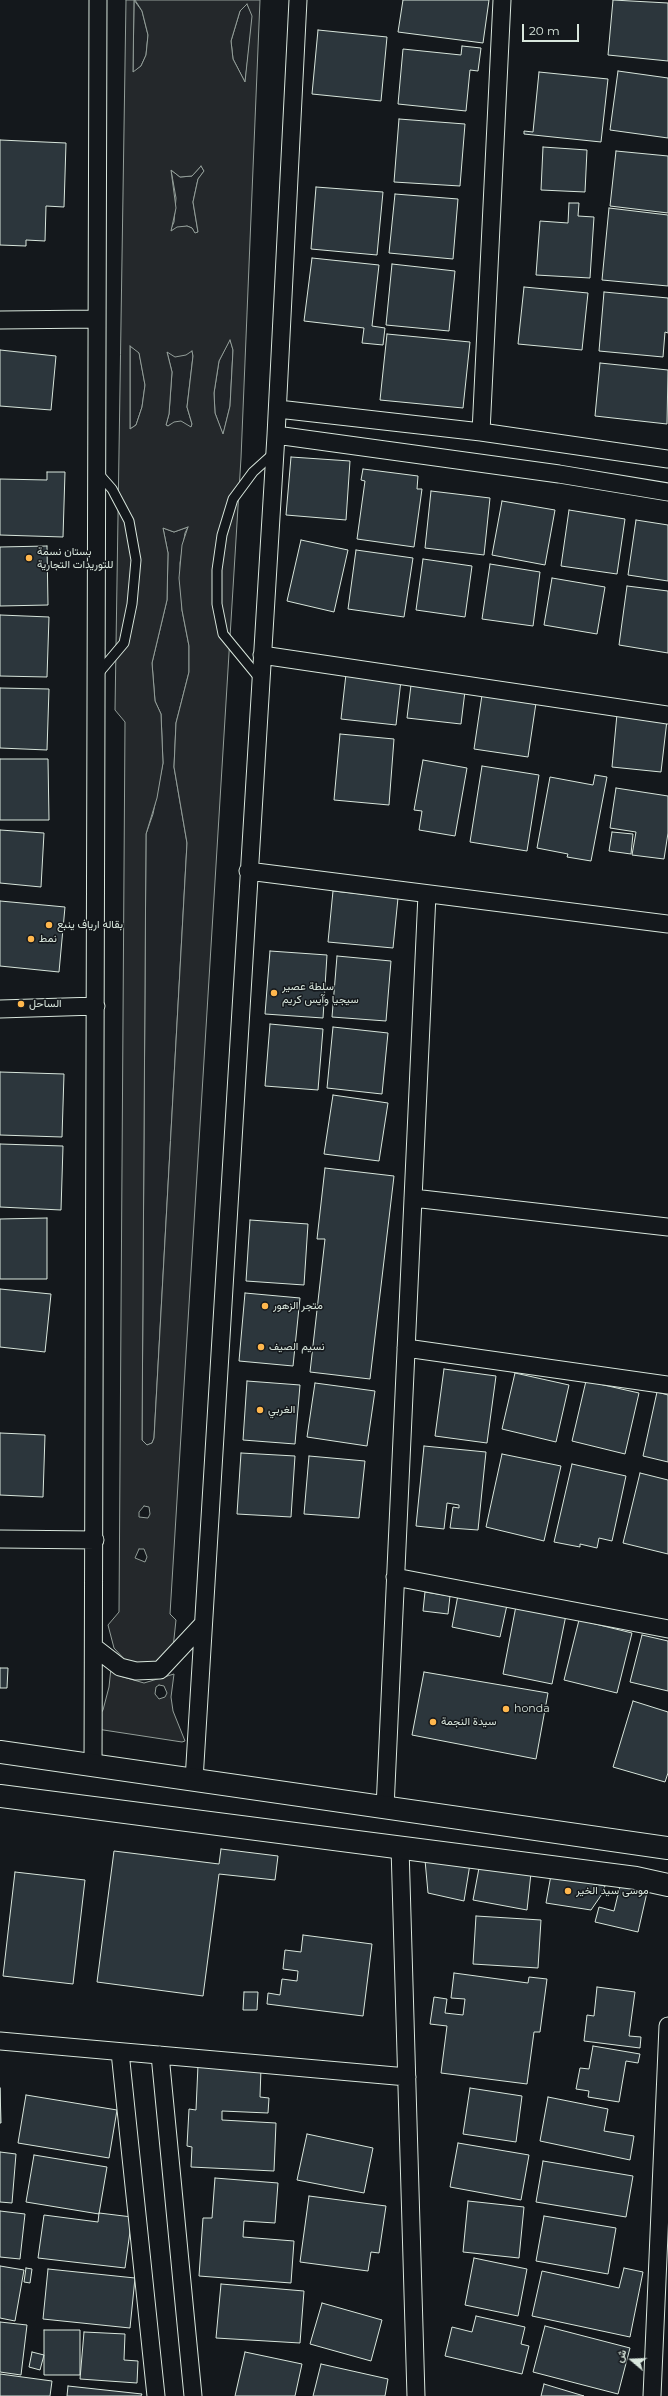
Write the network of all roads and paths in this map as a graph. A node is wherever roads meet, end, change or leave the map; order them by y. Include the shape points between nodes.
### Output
1 (98, 0) edge
2 (298, 0) edge
3 (502, 0) edge
4 (97, 319) junction
5 (0, 320) edge
6 (278, 409) junction
7 (481, 432) junction
8 (276, 435) junction
9 (275, 452) junction
10 (668, 459) edge
11 (97, 472) junction
12 (668, 492) edge
13 (262, 655) junction
14 (97, 674) junction
15 (260, 679) junction
16 (668, 715) edge
17 (248, 871) junction
18 (427, 894) junction
19 (668, 924) edge
20 (96, 1006) junction
21 (0, 1009) edge
22 (413, 1198) junction
23 (668, 1228) edge
24 (406, 1348) junction
25 (668, 1385) edge
26 (0, 1540) edge
27 (95, 1540) junction
28 (395, 1577) junction
29 (203, 1624) junction
30 (668, 1630) edge
31 (94, 1647) junction
32 (0, 1752) edge
33 (93, 1765) junction
34 (194, 1780) junction
35 (0, 1796) edge
36 (385, 1808) junction
37 (400, 1847) junction
38 (668, 1848) edge
39 (668, 1885) edge
40 (668, 2026) edge
41 (0, 2041) edge
42 (120, 2052) junction
43 (160, 2055) junction
44 (407, 2077) junction
45 (156, 2396) edge
46 (193, 2396) edge
47 (416, 2396) edge
48 (652, 2396) edge

1 - 4 street
2 - 6 street
3 - 7 street
4 - 5 street
4 - 11 street
6 - 7 street
6 - 8 street
7 - 10 street
8 - 9 street
8 - 12 street via 559,474
9 - 13 street
9 - 15 lane via 253,472 233,499 222,535 217,570 217,604 223,634
11 - 14 street
11 - 14 lane via 112,489 129,521 136,560 132,604 124,643
13 - 15 street
13 - 16 street
14 - 20 street
15 - 17 street
17 - 18 street
17 - 29 street
18 - 19 street
18 - 22 street
20 - 21 street
20 - 27 street
22 - 23 street
22 - 24 street
24 - 25 street
24 - 28 street
26 - 27 street
27 - 31 street
28 - 30 street
28 - 36 street
29 - 31 street via 160,1670 136,1671 120,1667
29 - 34 street
31 - 33 street
32 - 33 main road
33 - 34 main road
34 - 36 main road
35 - 37 main road
36 - 38 main road
37 - 39 main road via 636,1878
37 - 44 street
40 - 48 street
41 - 42 street
42 - 43 street
42 - 45 street
43 - 44 street
43 - 46 street
44 - 47 street

